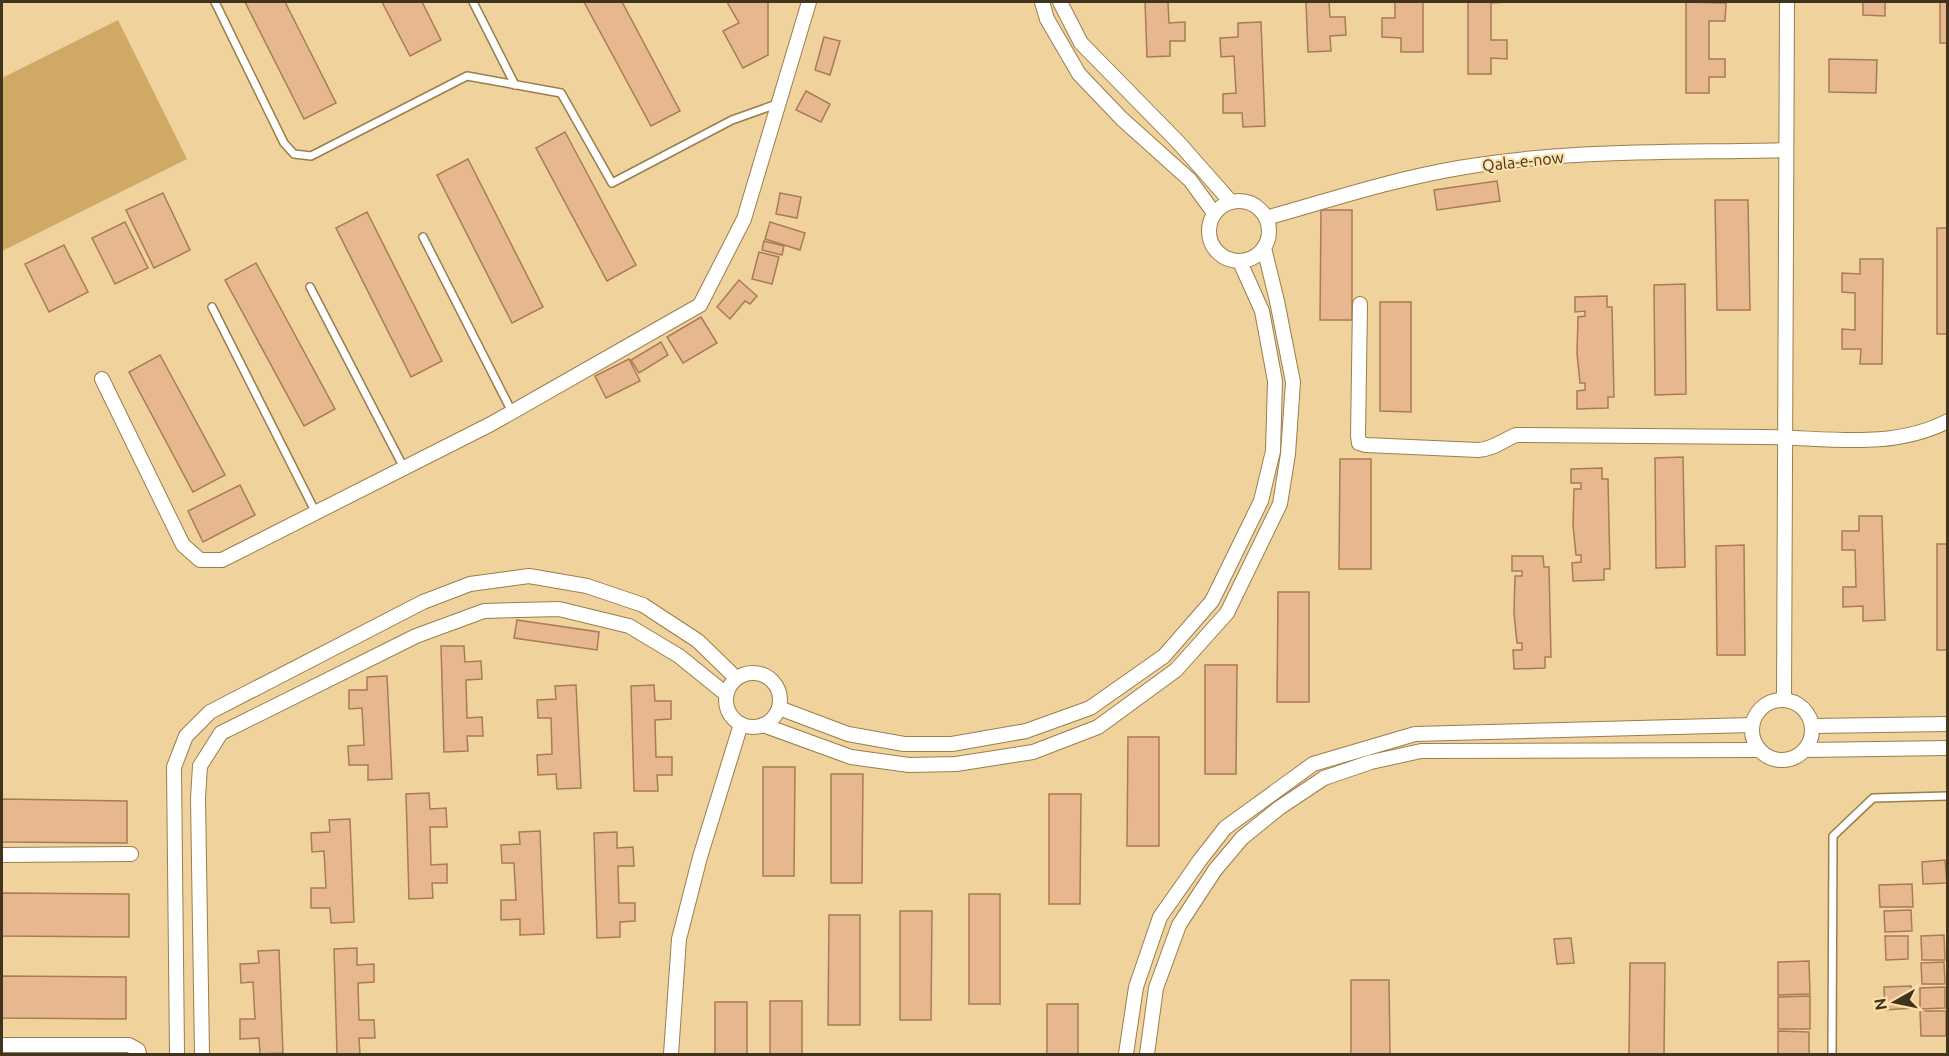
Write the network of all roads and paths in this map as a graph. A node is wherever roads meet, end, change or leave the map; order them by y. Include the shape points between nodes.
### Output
1 (215, 2) edge
2 (473, 2) edge
3 (809, 2) edge
4 (1042, 2) edge
5 (1060, 2) edge
6 (1787, 2) edge
7 (515, 85) junction
8 (780, 104) junction
9 (1786, 150) junction
10 (1231, 202) junction
11 (1215, 213) junction
12 (1266, 218) junction
13 (423, 237) dead end
14 (1264, 248) junction
15 (1240, 262) junction
16 (310, 287) dead end
17 (1360, 304) dead end
18 (212, 307) dead end
19 (102, 379) dead end
20 (512, 412) junction
21 (1947, 421) edge
22 (1786, 437) junction
23 (404, 468) junction
24 (316, 513) junction
25 (736, 678) junction
26 (726, 694) junction
27 (1784, 700) junction
28 (778, 708) junction
29 (741, 724) junction
30 (1947, 724) edge
31 (763, 725) junction
32 (1752, 725) junction
33 (1812, 726) junction
34 (1947, 748) edge
35 (1759, 750) junction
36 (1806, 750) junction
37 (1947, 796) edge
38 (131, 854) dead end
39 (2, 855) edge
40 (2, 1045) edge
41 (139, 1054) edge
42 (177, 1054) edge
43 (201, 1054) edge
44 (671, 1054) edge
45 (1126, 1054) edge
46 (1147, 1054) edge
47 (1832, 1054) edge

1 - 7 lane via 284,143 294,154 311,156 467,76
2 - 7 lane
3 - 8 street
4 - 11 street via 1047,19 1079,74 1190,180
5 - 10 street via 1081,43
6 - 9 street
7 - 8 lane via 561,93 612,183 732,120
8 - 20 street via 744,219 700,305
9 - 12 street, Qala-e-now via 1567,155 1460,168
9 - 22 street
10 - 11 street
10 - 12 street via 1252,204
11 - 15 street via 1210,222 1210,242 1222,257
12 - 14 street via 1269,228
13 - 20 lane
14 - 15 street via 1250,260
14 - 31 street via 1293,382 1280,504 1227,613 1176,670 1098,727 1033,752 956,764 909,765 851,757
15 - 28 street via 1262,311 1275,381 1273,451 1261,501 1212,601 1164,656 1090,708 1026,731 952,744 904,744 848,734
16 - 23 lane
17 - 22 street via 1358,436 1359,443 1366,446 1478,450 1491,449 1516,435
18 - 24 lane
19 - 24 street via 183,545 200,560 222,560
20 - 23 street
21 - 22 street via 1897,438 1853,441
22 - 27 street
23 - 24 street
25 - 26 street
25 - 28 street via 752,673 768,677 778,691
25 - 42 street via 699,641 643,605 587,586 529,576 470,584 423,602 210,712 186,736 174,766
26 - 29 street via 728,711
26 - 43 street via 679,656 629,626 559,609 484,611 416,636 221,733 200,766 198,798
27 - 32 street via 1765,705
27 - 33 street via 1803,708
28 - 31 street
29 - 31 street
29 - 44 street via 679,939
30 - 33 street
32 - 35 street
32 - 45 street via 1415,734 1313,764 1225,828 1160,917 1136,987
33 - 36 street
34 - 36 street
35 - 36 street via 1767,757 1784,761
35 - 46 street via 1421,751 1324,778 1242,838 1185,915 1156,988
37 - 47 lane via 1873,798 1833,836
38 - 39 street
40 - 41 street via 129,1045

